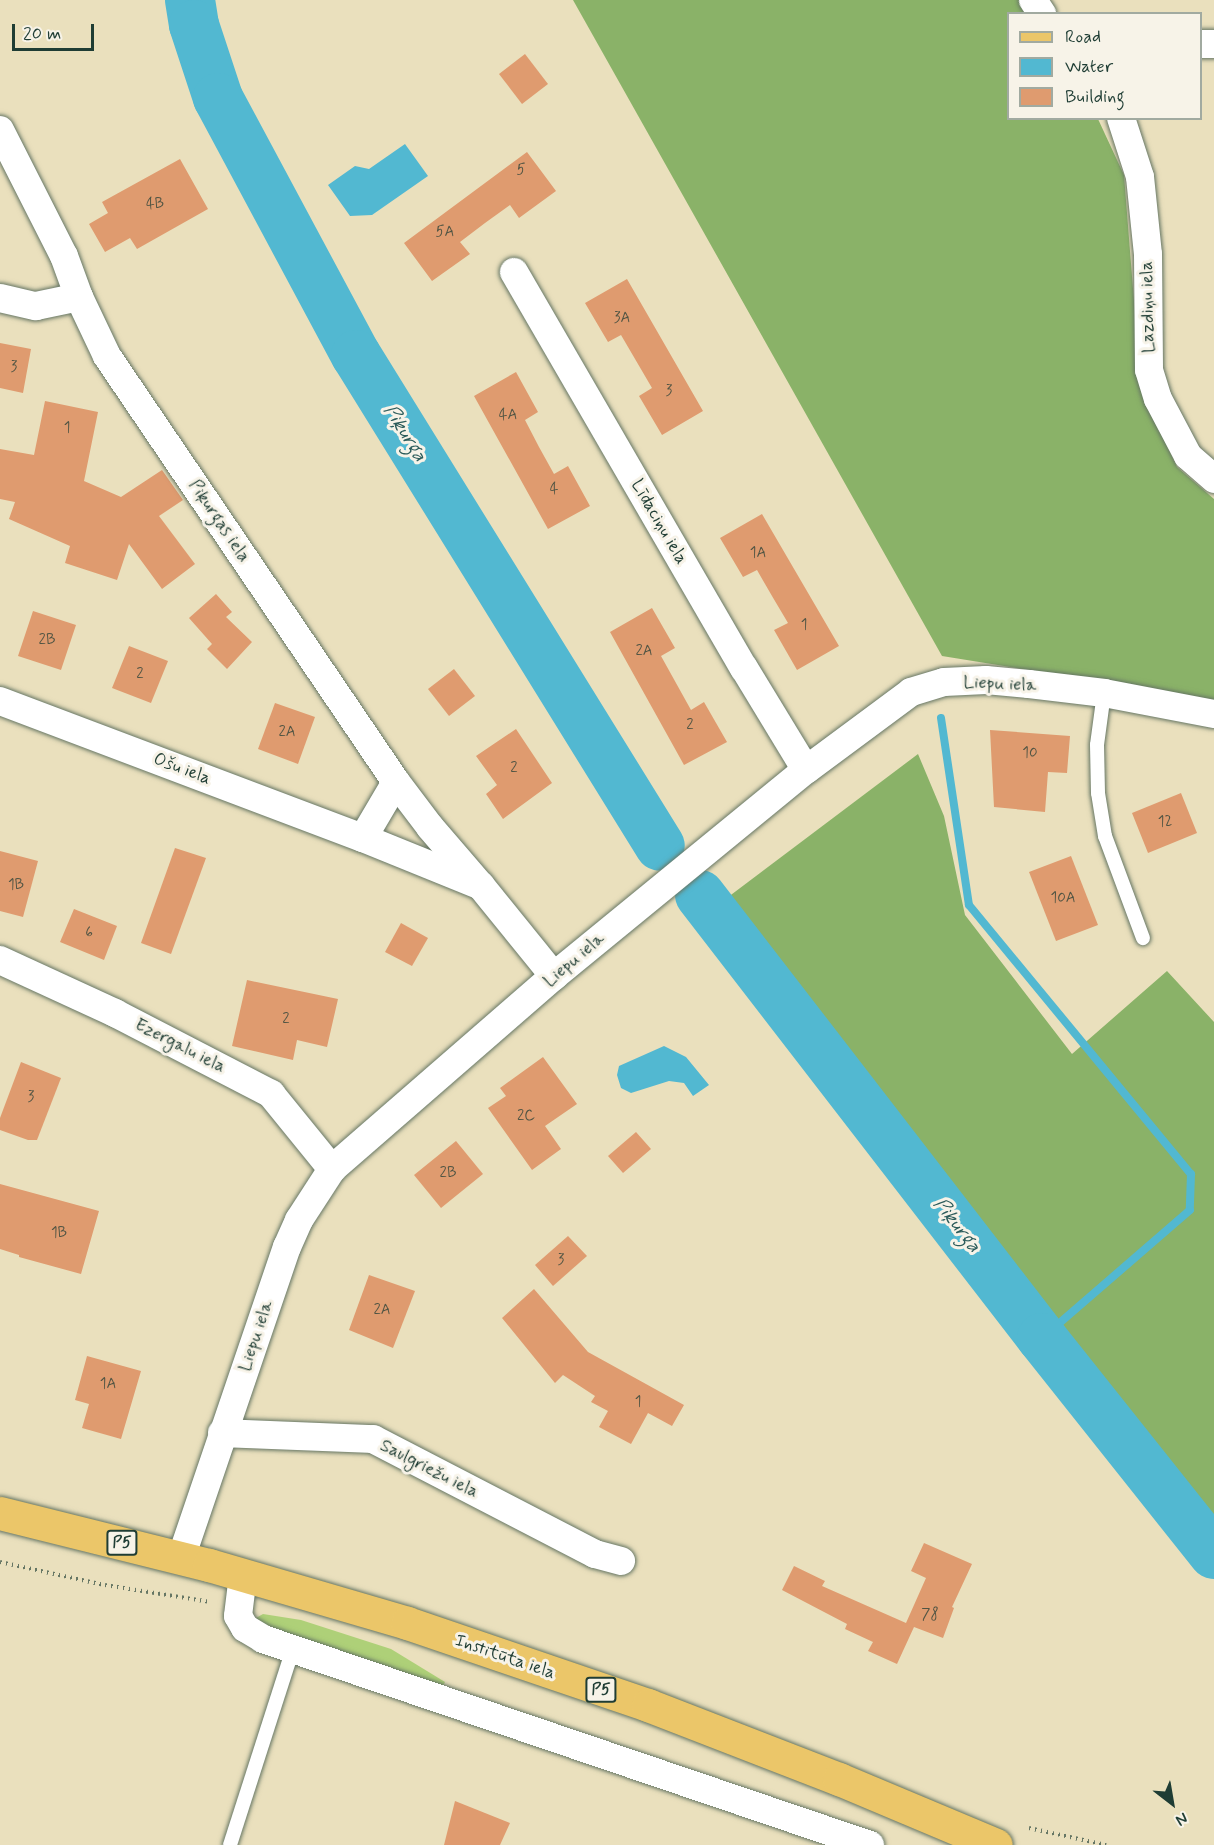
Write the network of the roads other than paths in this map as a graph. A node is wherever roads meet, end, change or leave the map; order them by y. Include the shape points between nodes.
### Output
1 (1123, 120) edge
2 (0, 130) edge
3 (514, 272) dead end
4 (79, 297) junction
5 (0, 298) edge
6 (1214, 479) edge
7 (1104, 693) junction
8 (0, 701) edge
9 (1214, 714) edge
10 (806, 770) junction
11 (396, 782) junction
12 (363, 838) junction
13 (481, 886) junction
14 (1143, 938) dead end
15 (0, 960) edge
16 (554, 976) junction
17 (332, 1169) junction
18 (222, 1433) junction
19 (0, 1513) edge
20 (181, 1558) junction
21 (621, 1561) dead end
22 (243, 1575) junction
23 (293, 1649) junction
24 (947, 1835) edge
25 (826, 1838) edge
26 (230, 1845) edge
27 (870, 1845) edge
28 (996, 1845) edge

1 - 6 street, Lazdiņu iela via 1140,177 1148,254 1149,370 1158,399 1188,456
2 - 4 street, Piķurgas iela via 64,256
3 - 10 street, Līdaciņu iela
4 - 5 street via 36,306
4 - 11 street, Piķurgas iela via 107,356
7 - 9 street, Liepu iela
7 - 10 street, Liepu iela via 986,680 944,682 911,692
7 - 14 lane via 1097,746 1098,793 1105,836
8 - 12 street, Ošu iela
10 - 16 street, Liepu iela
11 - 12 street
11 - 13 street, Piķurgas iela
12 - 13 street, Ošu iela
13 - 16 street, Ošu iela
15 - 17 street, Ezergalu iela via 115,1012 271,1094
16 - 17 street, Liepu iela
17 - 18 street, Liepu iela via 299,1220 287,1247
18 - 20 street, Liepu iela
18 - 21 street, Saulgriežu iela via 373,1439 595,1554
19 - 20 main road, Institūta iela / P5
20 - 22 main road, Institūta iela / P5
22 - 23 street via 238,1616 245,1628
22 - 24 main road, Institūta iela / P5 via 407,1623 648,1705
23 - 25 street
23 - 26 lane
24 - 28 main road, Institūta iela / P5
25 - 27 street

